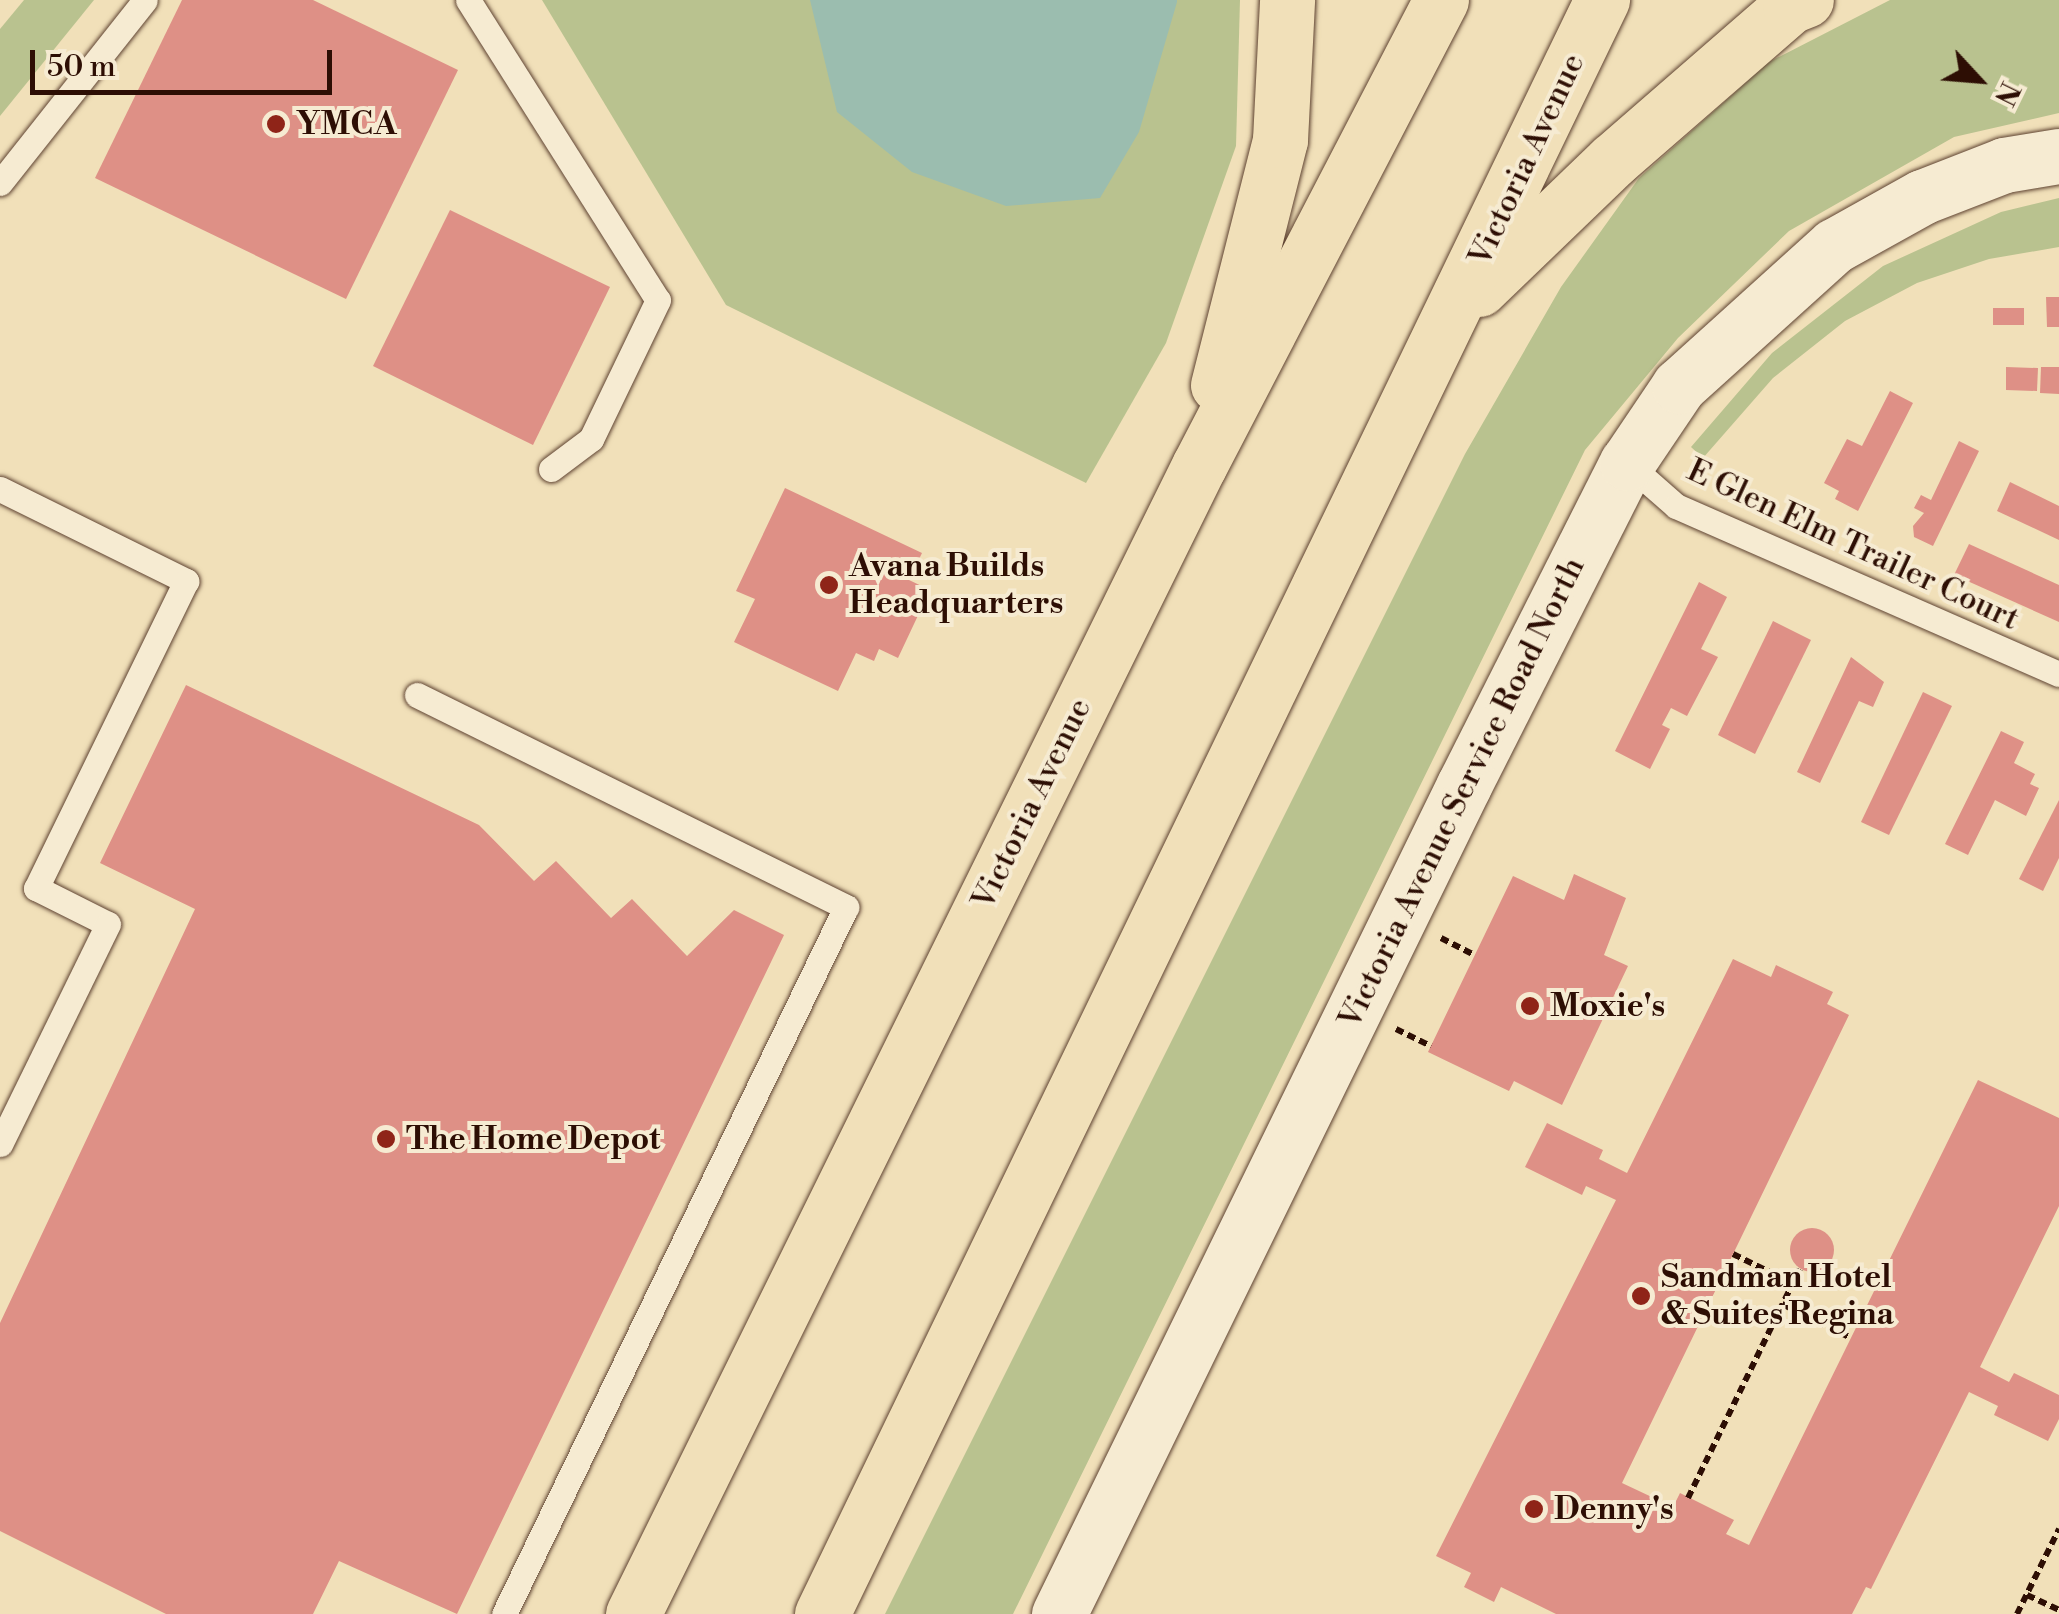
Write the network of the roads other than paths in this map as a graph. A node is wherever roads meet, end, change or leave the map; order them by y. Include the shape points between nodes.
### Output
1 (145, 0) edge
2 (468, 0) edge
3 (1287, 0) edge
4 (1441, 0) edge
5 (1602, 0) edge
6 (1806, 0) edge
7 (2059, 156) edge
8 (0, 183) edge
9 (1456, 312) junction
10 (1627, 463) junction
11 (1199, 466) junction
12 (551, 468) dead end
13 (0, 489) edge
14 (2059, 674) edge
15 (417, 695) dead end
16 (0, 1144) edge
17 (504, 1614) edge
18 (636, 1614) edge
19 (822, 1614) edge
20 (1059, 1614) edge

1 - 8 lane
2 - 12 lane via 658,300 591,439
3 - 11 highway via 1280,140
4 - 11 highway, Victoria Avenue
5 - 9 highway, Victoria Avenue
6 - 9 highway via 1790,6 1612,161
7 - 10 street, Victoria Avenue Service Road North via 2004,166 1922,197 1834,246 1680,386
9 - 19 highway, Victoria Avenue
10 - 14 lane, E Glen Elm Trailer Court via 1676,506
10 - 20 street, Victoria Avenue Service Road North
11 - 18 highway, Victoria Avenue
13 - 16 lane via 186,581 36,888 108,924
15 - 17 lane via 846,906

